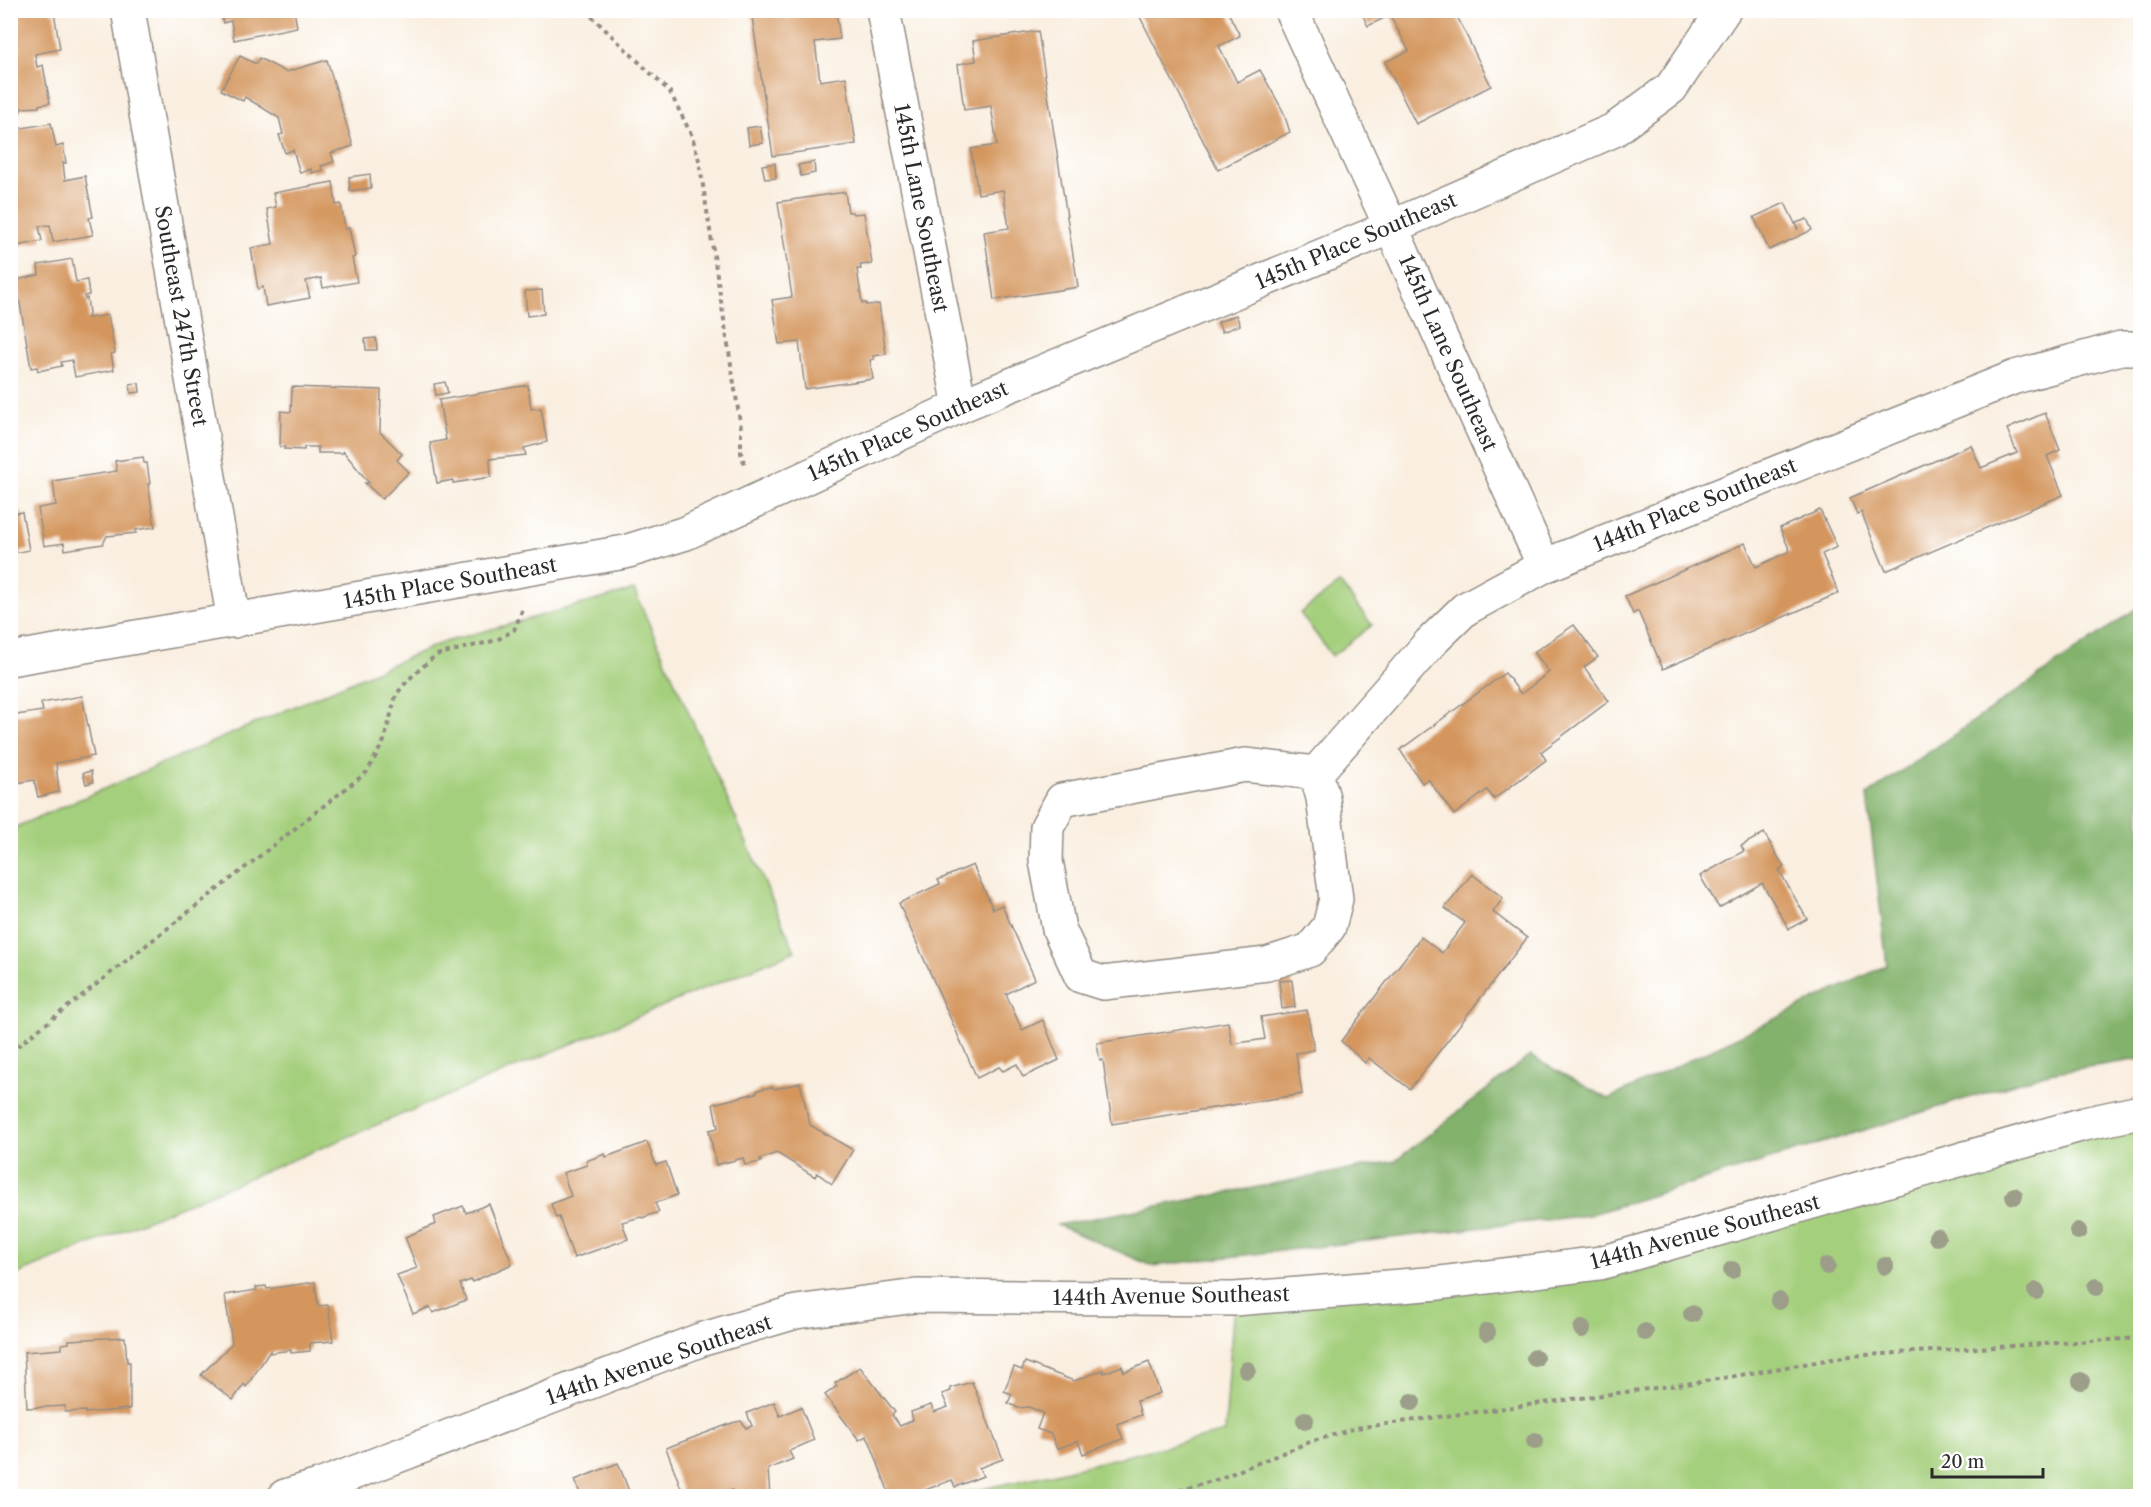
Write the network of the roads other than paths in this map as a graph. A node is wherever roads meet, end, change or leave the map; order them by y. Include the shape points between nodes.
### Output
1 (128, 10) edge
2 (883, 10) edge
3 (1291, 10) edge
4 (1724, 10) edge
5 (1391, 227) junction
6 (2140, 348) edge
7 (960, 406) junction
8 (1544, 566) junction
9 (234, 621) junction
10 (10, 659) edge
11 (1316, 773) junction
12 (2140, 1112) edge
13 (285, 1497) edge

1 - 9 street, Southeast 247th Street
2 - 7 street, 145th Lane Southeast
3 - 5 street, 145th Lane Southeast
4 - 5 street, 145th Place Southeast via 1671,88 1614,130
5 - 7 street, 145th Place Southeast
5 - 8 street, 145th Lane Southeast
6 - 8 street, 144th Place Southeast via 2121,348 2015,377
7 - 9 street, 145th Place Southeast via 686,532 625,552
8 - 11 street, 144th Place Southeast via 1465,609 1430,643
9 - 10 street, 145th Place Southeast
11 - 11 street via 1336,899 1329,927 1310,950 1267,964 1103,983 1081,976 1059,929 1046,861 1047,827 1062,800 1245,765
12 - 13 street, 144th Avenue Southeast via 2084,1124 1600,1263 1439,1283 1234,1299 916,1296 796,1312 700,1340

